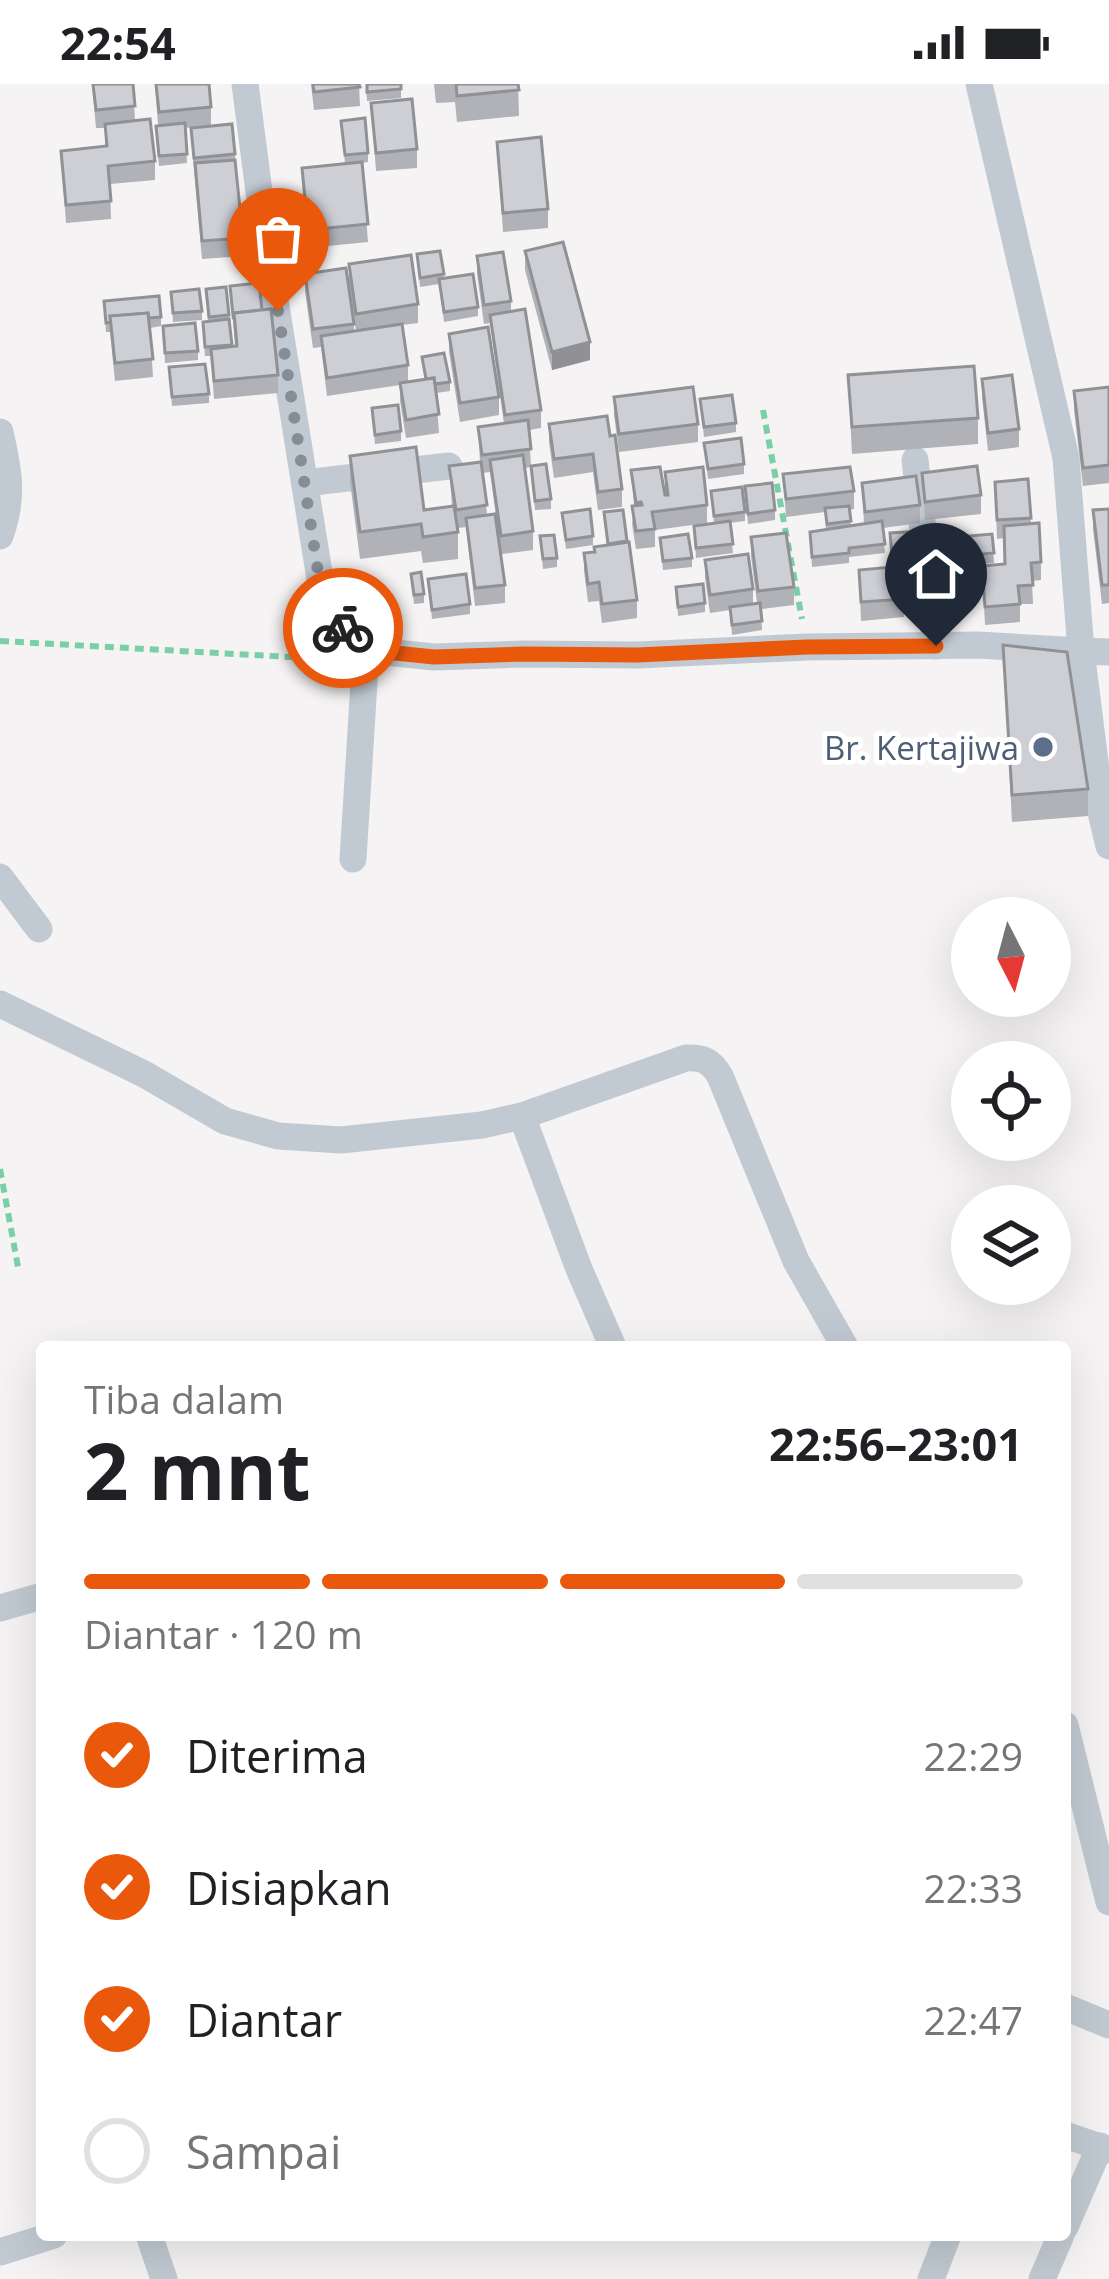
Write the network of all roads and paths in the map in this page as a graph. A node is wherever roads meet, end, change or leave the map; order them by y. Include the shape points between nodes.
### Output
1 (245, 84) edge
2 (979, 84) edge
3 (763, 410) dead end
4 (0, 432) edge
5 (915, 460) dead end
6 (448, 466) edge
7 (305, 483) junction
8 (0, 536) edge
9 (336, 624) junction
10 (0, 641) edge
11 (936, 646) junction
12 (807, 647) junction
13 (366, 650) junction
14 (1095, 651) edge
15 (1109, 846) edge
16 (353, 859) dead end
17 (0, 877) edge
18 (40, 929) dead end
19 (0, 1004) edge
20 (522, 1116) junction
21 (0, 1169) edge
22 (18, 1267) dead end
23 (610, 1341) edge
24 (842, 1341) edge
25 (36, 1598) edge
26 (0, 1608) edge
27 (1071, 1749) edge
28 (1109, 1902) edge
29 (1071, 2009) edge
30 (1109, 2025) edge
31 (1071, 2137) edge
32 (1105, 2148) edge
33 (1071, 2215) edge
34 (36, 2241) edge
35 (151, 2241) edge
36 (946, 2241) edge
37 (1059, 2241) edge
38 (0, 2252) edge
39 (164, 2279) edge
40 (931, 2279) edge
41 (1042, 2279) edge

1 - 7 street
2 - 14 street via 1066,458
3 - 12 path
4 - 8 street via 11,492
5 - 11 street
6 - 7 street
7 - 9 street via 320,585
9 - 10 path via 314,651 290,657
9 - 13 street
11 - 12 street
11 - 14 street
12 - 13 street via 434,657
13 - 16 street
14 - 15 street
17 - 18 street
19 - 20 street via 225,1121 278,1136 341,1140
20 - 23 street
20 - 24 street via 686,1058 708,1061 796,1261
21 - 22 path
25 - 26 street
27 - 28 street
29 - 30 street
31 - 32 street
32 - 33 street
34 - 38 street
35 - 39 street
36 - 40 street
37 - 41 street

